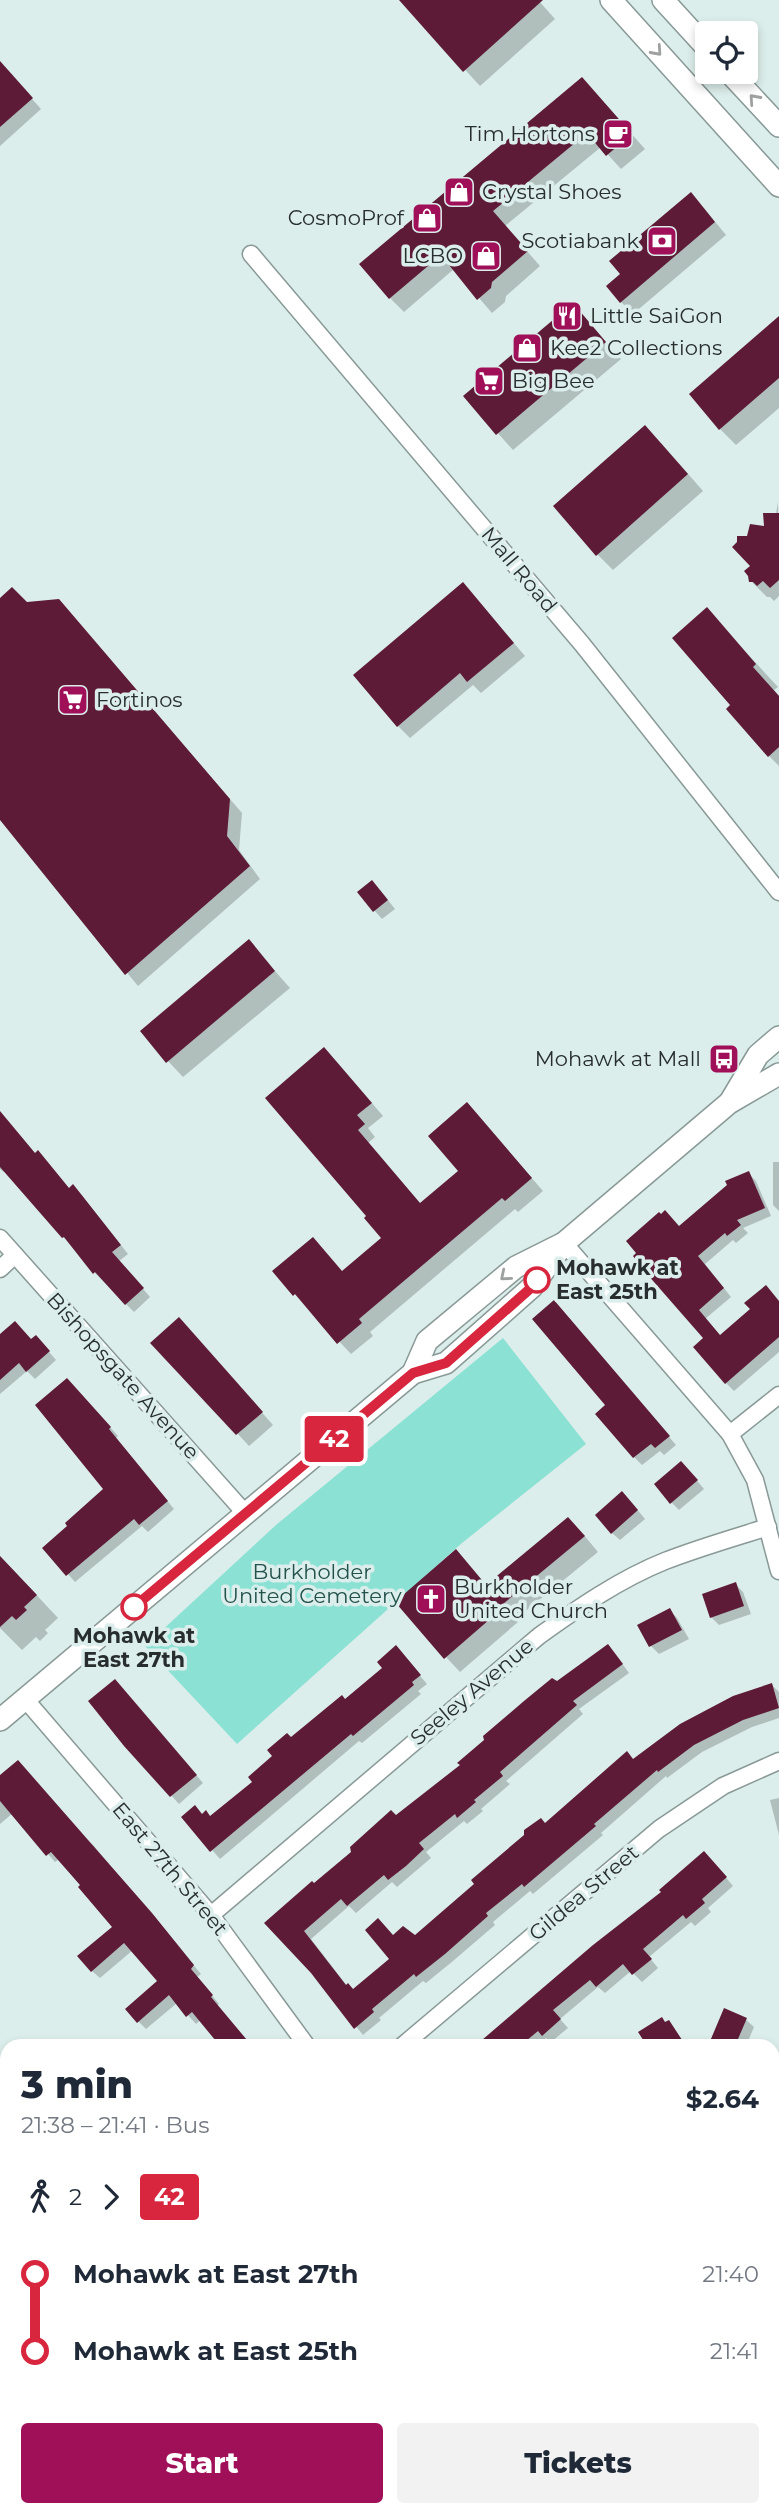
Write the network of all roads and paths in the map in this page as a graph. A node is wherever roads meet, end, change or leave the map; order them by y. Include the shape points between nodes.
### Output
1 (611, 0) edge
2 (663, 0) edge
3 (695, 35) edge
4 (740, 84) edge
5 (779, 126) edge
6 (779, 186) edge
7 (251, 254) dead end
8 (779, 892) edge
9 (779, 1037) edge
10 (779, 1074) edge
11 (729, 1103) junction
12 (0, 1238) edge
13 (564, 1243) junction
14 (15, 1255) junction
15 (0, 1269) edge
16 (413, 1373) junction
17 (779, 1395) edge
18 (730, 1434) junction
19 (245, 1513) junction
20 (768, 1527) junction
21 (779, 1571) edge
22 (25, 1699) junction
23 (0, 1720) edge
24 (779, 1761) edge
25 (211, 1915) junction
26 (302, 2039) edge
27 (410, 2039) edge

1 -> 6 main road
2 - 3 main road
5 -> 4 main road
7 - 8 street, Mall Road via 574,634
9 - 11 main road via 758,1055
10 - 11 main road
11 - 13 main road
12 - 14 street, Bishopsgate Avenue
13 - 16 main road via 532,1287 446,1363
13 -> 16 main road via 516,1267 427,1341
13 - 18 street
14 - 15 street
14 - 19 street, Bishopsgate Avenue
16 - 19 main road
17 - 18 street
18 - 20 street via 755,1480
19 - 22 main road
20 - 21 street
20 - 25 street, Seeley Avenue via 664,1562 568,1615
22 - 23 main road
22 - 25 street, East 27th Street
24 - 27 street, Gildea Street via 723,1786 659,1829
25 - 26 street, East 27th Street

